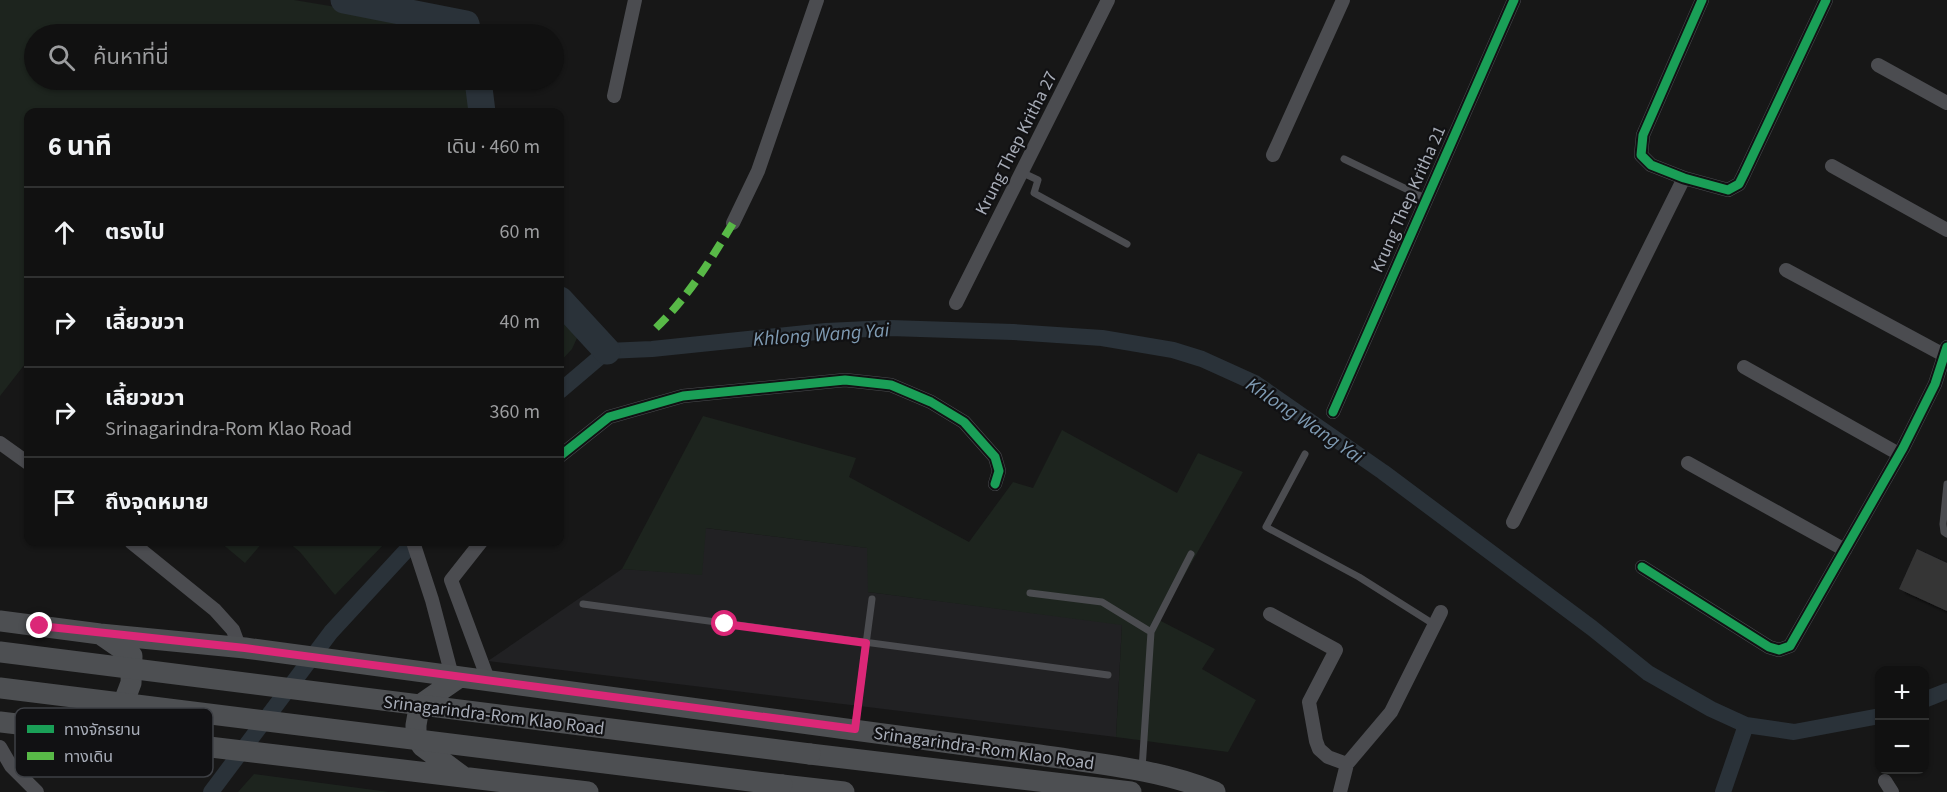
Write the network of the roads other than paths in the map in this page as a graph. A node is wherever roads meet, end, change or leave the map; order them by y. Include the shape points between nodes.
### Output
1 (635, 0) edge
2 (817, 0) edge
3 (1108, 0) edge
4 (1343, 0) edge
5 (1514, 0) edge
6 (1702, 0) edge
7 (1826, 0) edge
8 (1878, 65) dead end
9 (614, 96) dead end
10 (1947, 103) edge
11 (1273, 155) dead end
12 (1344, 159) dead end
13 (1832, 166) dead end
14 (1021, 172) junction
15 (1684, 178) junction
16 (1426, 199) junction
17 (733, 223) dead end
18 (1947, 230) edge
19 (1127, 244) dead end
20 (1786, 270) dead end
21 (956, 303) dead end
22 (1946, 351) edge
23 (1744, 367) dead end
24 (1333, 412) dead end
25 (0, 444) edge
26 (564, 453) edge
27 (1305, 454) dead end
28 (1899, 454) junction
29 (24, 460) edge
30 (1688, 463) dead end
31 (995, 484) dead end
32 (1947, 484) edge
33 (1513, 522) dead end
34 (1947, 534) edge
35 (136, 546) edge
36 (414, 546) edge
37 (478, 546) edge
38 (1845, 550) junction
39 (1191, 554) dead end
40 (1642, 567) dead end
41 (1030, 593) dead end
42 (872, 599) dead end
43 (583, 604) dead end
44 (1441, 612) dead end
45 (1270, 614) dead end
46 (0, 621) edge
47 (1435, 625) junction
48 (1151, 632) junction
49 (100, 634) junction
50 (866, 643) junction
51 (242, 648) junction
52 (0, 652) edge
53 (1108, 675) dead end
54 (456, 677) junction
55 (489, 682) junction
56 (0, 688) edge
57 (122, 708) edge
58 (163, 708) edge
59 (213, 714) edge
60 (0, 722) edge
61 (15, 723) edge
62 (855, 729) junction
63 (213, 746) edge
64 (0, 747) edge
65 (1347, 764) junction
66 (15, 770) edge
67 (1142, 771) junction
68 (22, 777) edge
69 (462, 777) junction
70 (530, 788) edge
71 (38, 792) edge
72 (588, 792) edge
73 (844, 792) edge
74 (1131, 792) edge
75 (1215, 792) edge
76 (1340, 792) edge

1 - 9 street
2 - 17 street via 758,171
3 - 14 street, Krung Thep Kritha 27
4 - 11 street
5 - 16 street, Krung Thep Kritha 21
6 - 15 street via 1641,147 1641,155 1651,165
7 - 15 street via 1739,183 1728,190
8 - 10 street
12 - 16 lane
13 - 18 street
14 - 19 lane via 1038,180 1034,193
14 - 21 street, Krung Thep Kritha 27
15 - 33 street
16 - 24 street, Krung Thep Kritha 21
20 - 22 street
22 - 28 street via 1935,384
23 - 28 street
25 - 29 street
26 - 31 street via 609,417 683,396 845,380 891,385 964,422 995,457 999,471
27 - 47 lane via 1266,527 1359,577
28 - 38 street
30 - 38 street
32 - 34 lane via 1943,524
35 - 51 street via 215,610 233,630
36 - 54 street
37 - 55 street via 452,580
38 - 40 street via 1793,642 1783,650 1769,647
39 - 48 lane
41 - 48 lane via 1102,602
42 - 50 lane
43 - 50 lane
44 - 47 street
45 - 65 street via 1336,650 1309,702 1319,749
46 - 49 main road, Srinagarindra-Rom Klao Road
47 - 65 street via 1391,712
48 - 67 lane
49 - 51 main road, Srinagarindra-Rom Klao Road
49 - 57 main road via 132,656 131,683
50 - 53 lane
50 - 62 lane
51 - 54 main road, Srinagarindra-Rom Klao Road
52 - 74 main road, Srinagarindra-Rom Klao Road, bridge
54 - 55 main road, Srinagarindra-Rom Klao Road
54 - 69 main road via 419,708 416,735 423,746
55 - 62 main road, Srinagarindra-Rom Klao Road
56 - 58 main road, Srinagarindra-Rom Klao Road, bridge
59 - 73 main road, Srinagarindra-Rom Klao Road, bridge
60 - 61 main road
62 - 67 main road, Srinagarindra-Rom Klao Road
63 - 69 main road
64 - 66 street
65 - 76 street
67 - 75 main road, Srinagarindra-Rom Klao Road
68 - 71 street
69 - 70 main road
70 - 72 main road

